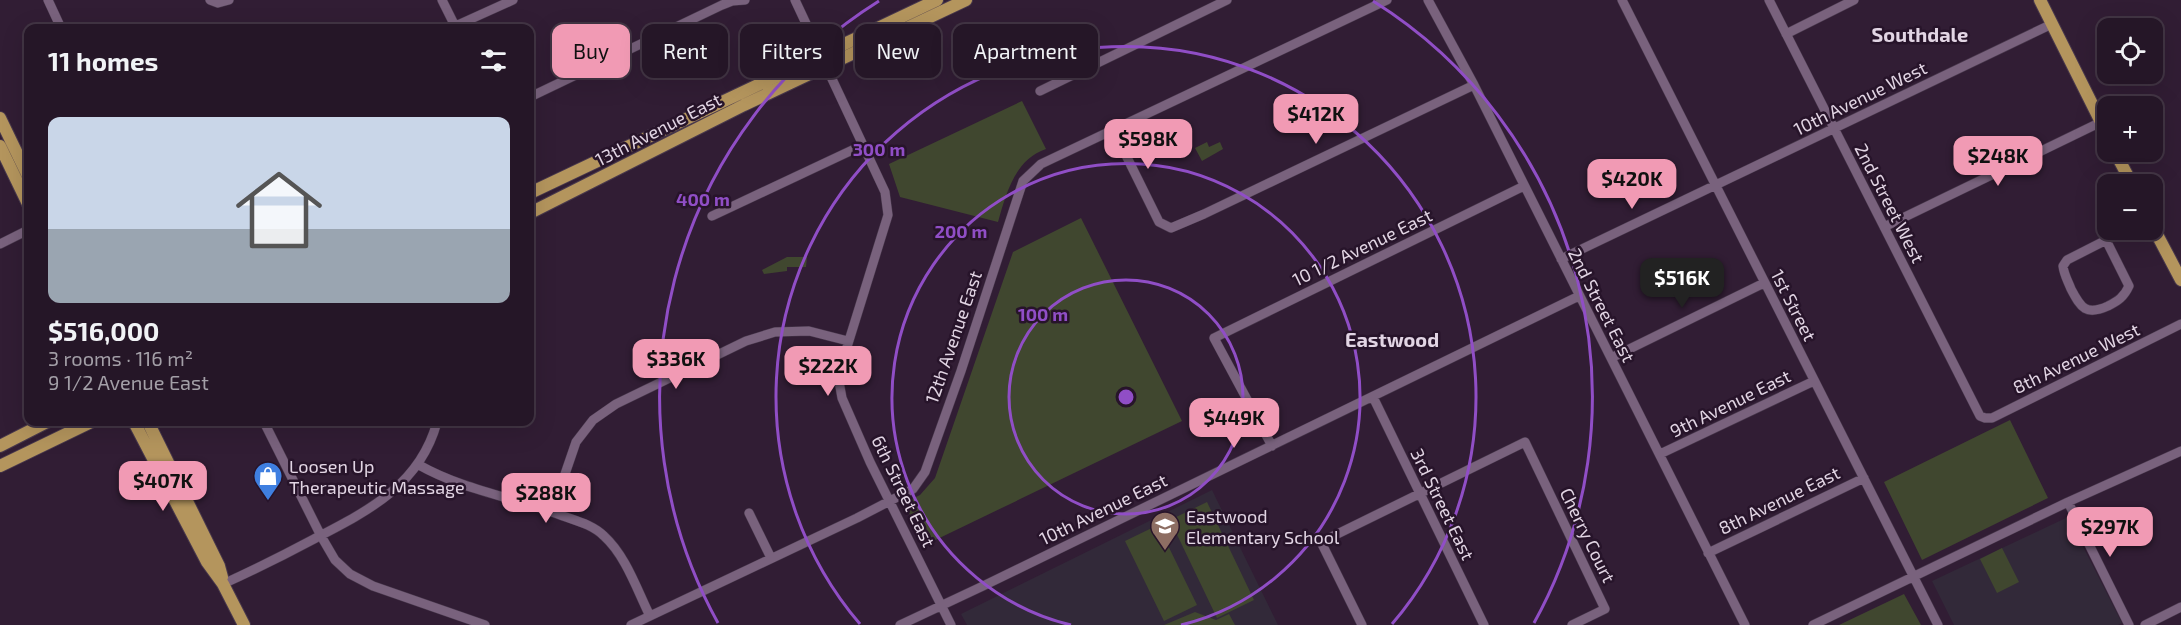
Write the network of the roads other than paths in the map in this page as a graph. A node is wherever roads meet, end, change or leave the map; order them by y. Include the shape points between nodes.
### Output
1 (48, 0) edge
2 (229, 0) edge
3 (442, 0) edge
4 (513, 0) edge
5 (745, 0) edge
6 (795, 0) edge
7 (937, 0) edge
8 (966, 0) edge
9 (1227, 0) edge
10 (1388, 0) edge
11 (1428, 0) edge
12 (1622, 0) edge
13 (1769, 0) edge
14 (1854, 0) edge
15 (2040, 0) edge
16 (214, 2) edge
17 (59, 24) edge
18 (452, 24) edge
19 (462, 24) edge
20 (806, 24) edge
21 (2052, 24) junction
22 (1786, 34) junction
23 (843, 49) edge
24 (843, 52) edge
25 (783, 78) edge
26 (789, 78) edge
27 (831, 78) edge
28 (1474, 85) junction
29 (1040, 91) dead end
30 (534, 95) edge
31 (2097, 114) edge
32 (0, 118) edge
33 (2097, 124) edge
34 (1113, 129) junction
35 (1834, 129) junction
36 (863, 145) junction
37 (0, 146) edge
38 (24, 168) edge
39 (1715, 185) junction
40 (1524, 186) junction
41 (534, 191) edge
42 (24, 196) edge
43 (534, 211) edge
44 (712, 216) dead end
45 (1884, 227) junction
46 (24, 232) edge
47 (2106, 240) joint
48 (2160, 240) edge
49 (0, 244) edge
50 (1561, 259) junction
51 (2181, 280) edge
52 (1764, 283) junction
53 (1579, 296) junction
54 (2181, 324) edge
55 (848, 341) junction
56 (1611, 358) junction
57 (1814, 381) junction
58 (1373, 397) junction
59 (1985, 418) joint
60 (39, 426) edge
61 (83, 426) edge
62 (136, 426) edge
63 (150, 426) edge
64 (266, 426) edge
65 (435, 426) edge
66 (0, 446) edge
67 (1272, 446) junction
68 (2181, 451) edge
69 (1660, 454) junction
70 (419, 465) junction
71 (0, 466) edge
72 (1864, 478) junction
73 (1420, 493) junction
74 (889, 501) junction
75 (2068, 502) junction
76 (552, 512) junction
77 (749, 513) dead end
78 (321, 536) junction
79 (1708, 552) junction
80 (771, 558) junction
81 (1914, 576) junction
82 (223, 584) junction
83 (941, 605) junction
84 (2181, 607) edge
85 (650, 616) junction
86 (244, 625) edge
87 (485, 625) edge
88 (631, 625) edge
89 (900, 625) edge
90 (951, 625) edge
91 (1362, 625) edge
92 (1484, 625) edge
93 (1572, 625) edge
94 (1745, 625) edge
95 (1813, 625) edge
96 (1938, 625) edge
97 (2129, 625) edge
98 (2145, 625) edge

1 - 17 street
2 - 16 street
3 - 18 street
4 - 19 street
5 - 30 street via 722,5
6 - 20 street, 6th Street East
7 - 23 main road, 13th Avenue East
8 - 24 main road, 13th Avenue East
9 - 29 street
10 - 34 street, 12th Avenue East
11 - 28 street, 2nd Street East
12 - 39 street, 1st Street
13 - 22 street, 2nd Street West
14 - 22 street
15 - 21 main road
21 - 31 main road
21 - 35 street, 10th Avenue West
22 - 35 street, 2nd Street West
25 - 41 main road, 13th Avenue East
26 - 43 main road, 13th Avenue East
27 - 36 street, 6th Street East
28 - 34 street via 1171,228 1159,222
28 - 40 street, 2nd Street East
32 - 38 main road
33 - 45 street
34 - 74 street, 12th Avenue East via 1041,164 1023,182 925,472 913,489
35 - 39 street, 10th Avenue West
35 - 45 street, 2nd Street West
36 - 44 street
36 - 55 street, 6th Street East via 885,192 888,215
37 - 42 main road
39 - 50 street
39 - 52 street, 1st Street
40 - 50 street, 2nd Street East
40 - 67 street, 10 1/2 Avenue East via 1214,338
45 - 59 street, 2nd Street West via 1978,413
46 - 49 street
47 - 47 street via 2129,286 2120,300 2087,310 2080,305 2063,266 2067,260
48 - 51 main road
50 - 53 street, 2nd Street East
52 - 56 street
52 - 57 street, 1st Street
53 - 56 street, 2nd Street East
53 - 58 street, 10th Avenue East
54 - 59 street, 8th Avenue West via 2038,396
55 - 74 street, 6th Street East via 838,376 842,398
55 - 76 street via 809,331 775,332 746,341 616,404 593,420 576,442
56 - 69 street, 2nd Street East
57 - 69 street, 9th Avenue East
57 - 72 street, 1st Street
58 - 67 street, 10th Avenue East
58 - 73 street, 3rd Street East
60 - 66 main road
61 - 71 main road
62 - 82 main road via 207,562
63 - 82 main road via 219,566
64 - 78 street
65 - 70 street
67 - 83 street, 10th Avenue East
68 - 75 street
69 - 79 street, 2nd Street East
70 - 76 street via 446,478
70 - 78 street via 386,499
72 - 79 street, 8th Avenue East
72 - 81 street, 1st Street
73 - 91 street via 1321,542
73 - 92 street, 3rd Street East
73 - 93 street, Cherry Court via 1525,442 1605,609
74 - 80 street, 12th Avenue East
74 - 83 street, 6th Street East
75 - 81 street
75 - 97 street
76 - 85 street via 603,535 624,563
77 - 80 street
78 - 82 street
78 - 87 street via 335,560 350,574 373,586
79 - 94 street, 2nd Street East
80 - 85 street, 12th Avenue East
81 - 95 street
81 - 96 street, 1st Street
82 - 86 main road
83 - 89 street, 10th Avenue East
83 - 90 street, 6th Street East
84 - 98 street
85 - 88 street, 12th Avenue East

